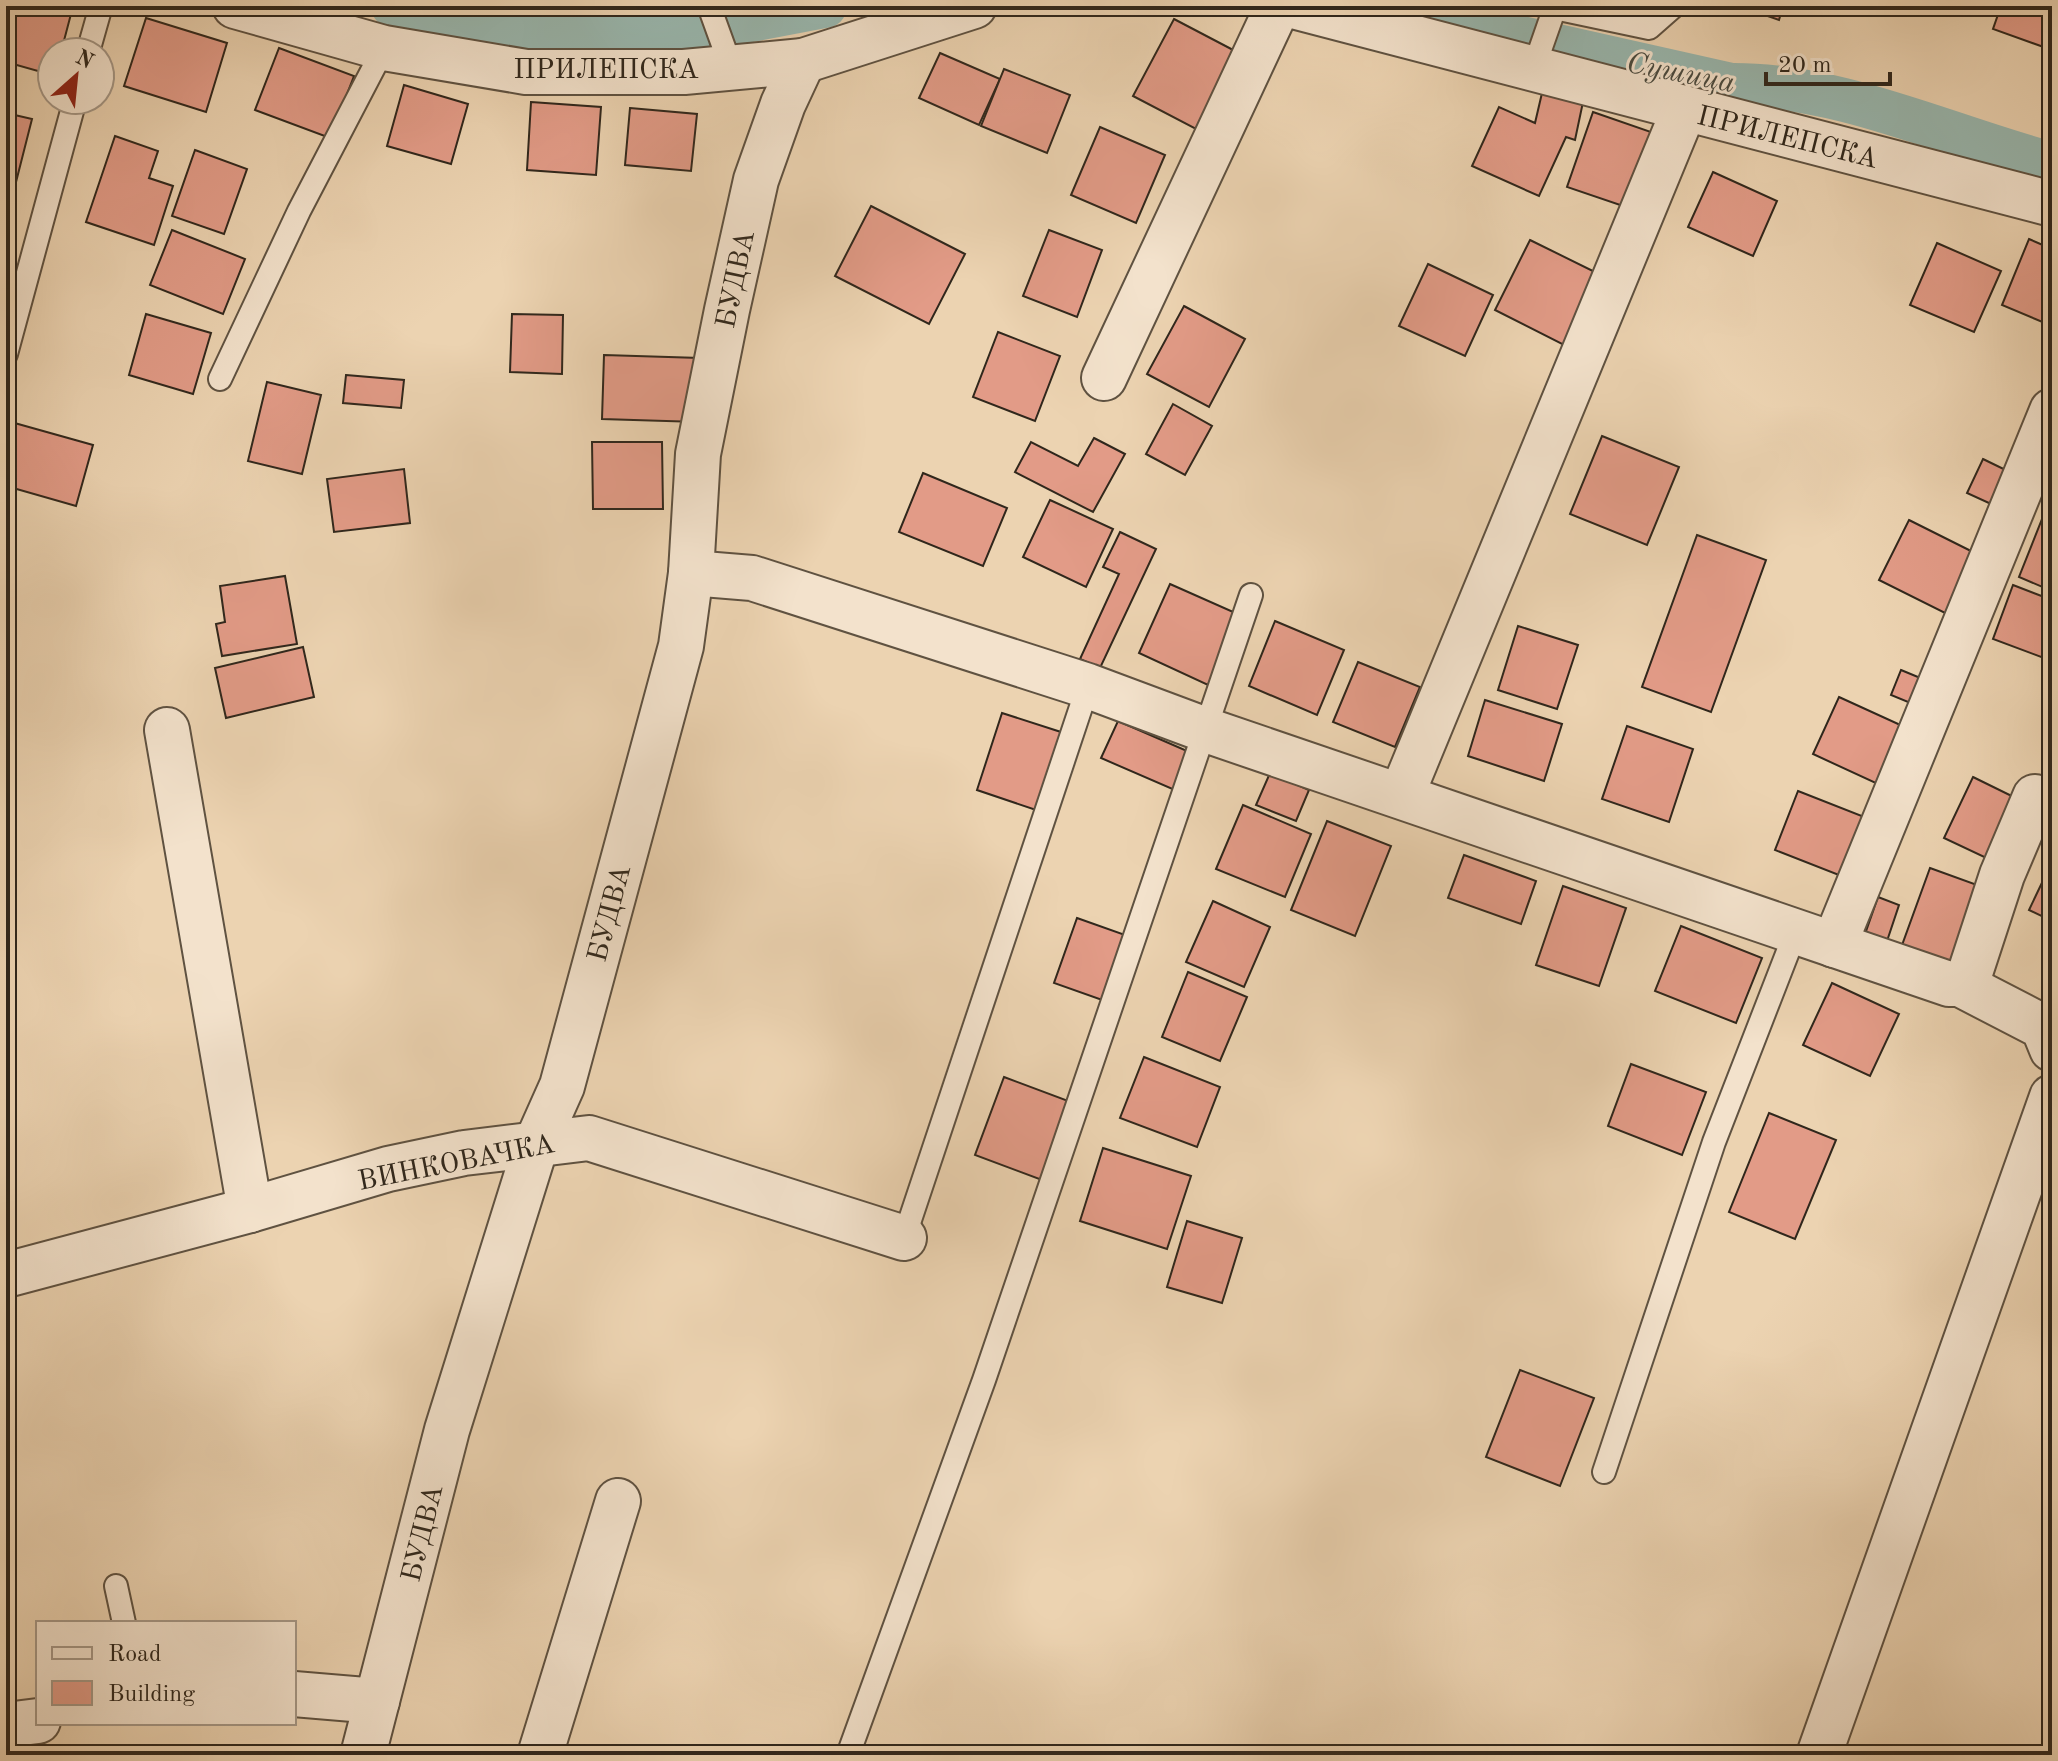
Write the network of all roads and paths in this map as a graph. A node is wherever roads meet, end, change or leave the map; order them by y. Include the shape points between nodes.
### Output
1 (101, 6) edge
2 (235, 6) edge
3 (709, 6) edge
4 (974, 6) edge
5 (1278, 6) edge
6 (1293, 6) edge
7 (1674, 6) edge
8 (1550, 12) edge
9 (93, 36) edge
10 (384, 48) junction
11 (726, 55) junction
12 (803, 61) junction
13 (1534, 62) junction
14 (1684, 110) junction
15 (71, 116) edge
16 (2052, 204) edge
17 (6, 354) edge
18 (1104, 378) dead end
19 (220, 379) dead end
20 (2052, 411) edge
21 (691, 573) junction
22 (1251, 595) dead end
23 (1088, 686) junction
24 (167, 730) dead end
25 (1206, 730) junction
26 (1402, 794) junction
27 (2035, 797) dead end
28 (1815, 938) junction
29 (1960, 984) junction
30 (2052, 1049) edge
31 (2052, 1097) edge
32 (537, 1142) junction
33 (250, 1210) junction
34 (904, 1238) joint
35 (6, 1275) edge
36 (1604, 1472) dead end
37 (618, 1501) dead end
38 (116, 1586) dead end
39 (124, 1621) edge
40 (296, 1694) edge
41 (377, 1701) junction
42 (36, 1721) edge
43 (6, 1725) edge
44 (363, 1755) edge
45 (540, 1755) edge
46 (848, 1755) edge
47 (1819, 1755) edge

1 - 9 lane
2 - 10 street, ПРИЛЕПСКА
3 - 11 lane
4 - 12 street, ПРИЛЕПСКА
5 - 18 street
6 - 13 street, ПРИЛЕПСКА
7 - 8 lane via 1649,28
8 - 13 lane
10 - 11 street, ПРИЛЕПСКА via 526,72 684,72
10 - 19 lane
11 - 12 street, ПРИЛЕПСКА
12 - 21 street, БУДВА via 756,180 727,310 698,454
13 - 14 street, ПРИЛЕПСКА
14 - 16 street, ПРИЛЕПСКА
14 - 26 street
15 - 17 lane
20 - 28 street
21 - 23 street via 752,578
21 - 32 street, БУДВА via 681,646 566,1071
22 - 25 lane
23 - 25 street
23 - 34 lane
24 - 33 street
25 - 26 street
25 - 46 lane via 984,1380
26 - 28 street
27 - 29 street via 1969,976
28 - 29 street
28 - 36 lane via 1714,1142
29 - 30 street via 2043,1027
31 - 47 street
32 - 33 street, ВИНКОВАЧКА via 388,1169
32 - 34 street, ВИНКОВАЧКА via 589,1138
32 - 41 street, БУДВА via 447,1430
33 - 35 street, ВИНКОВАЧКА
37 - 45 street
38 - 39 lane
40 - 41 street
41 - 44 street, БУДВА
42 - 43 street

